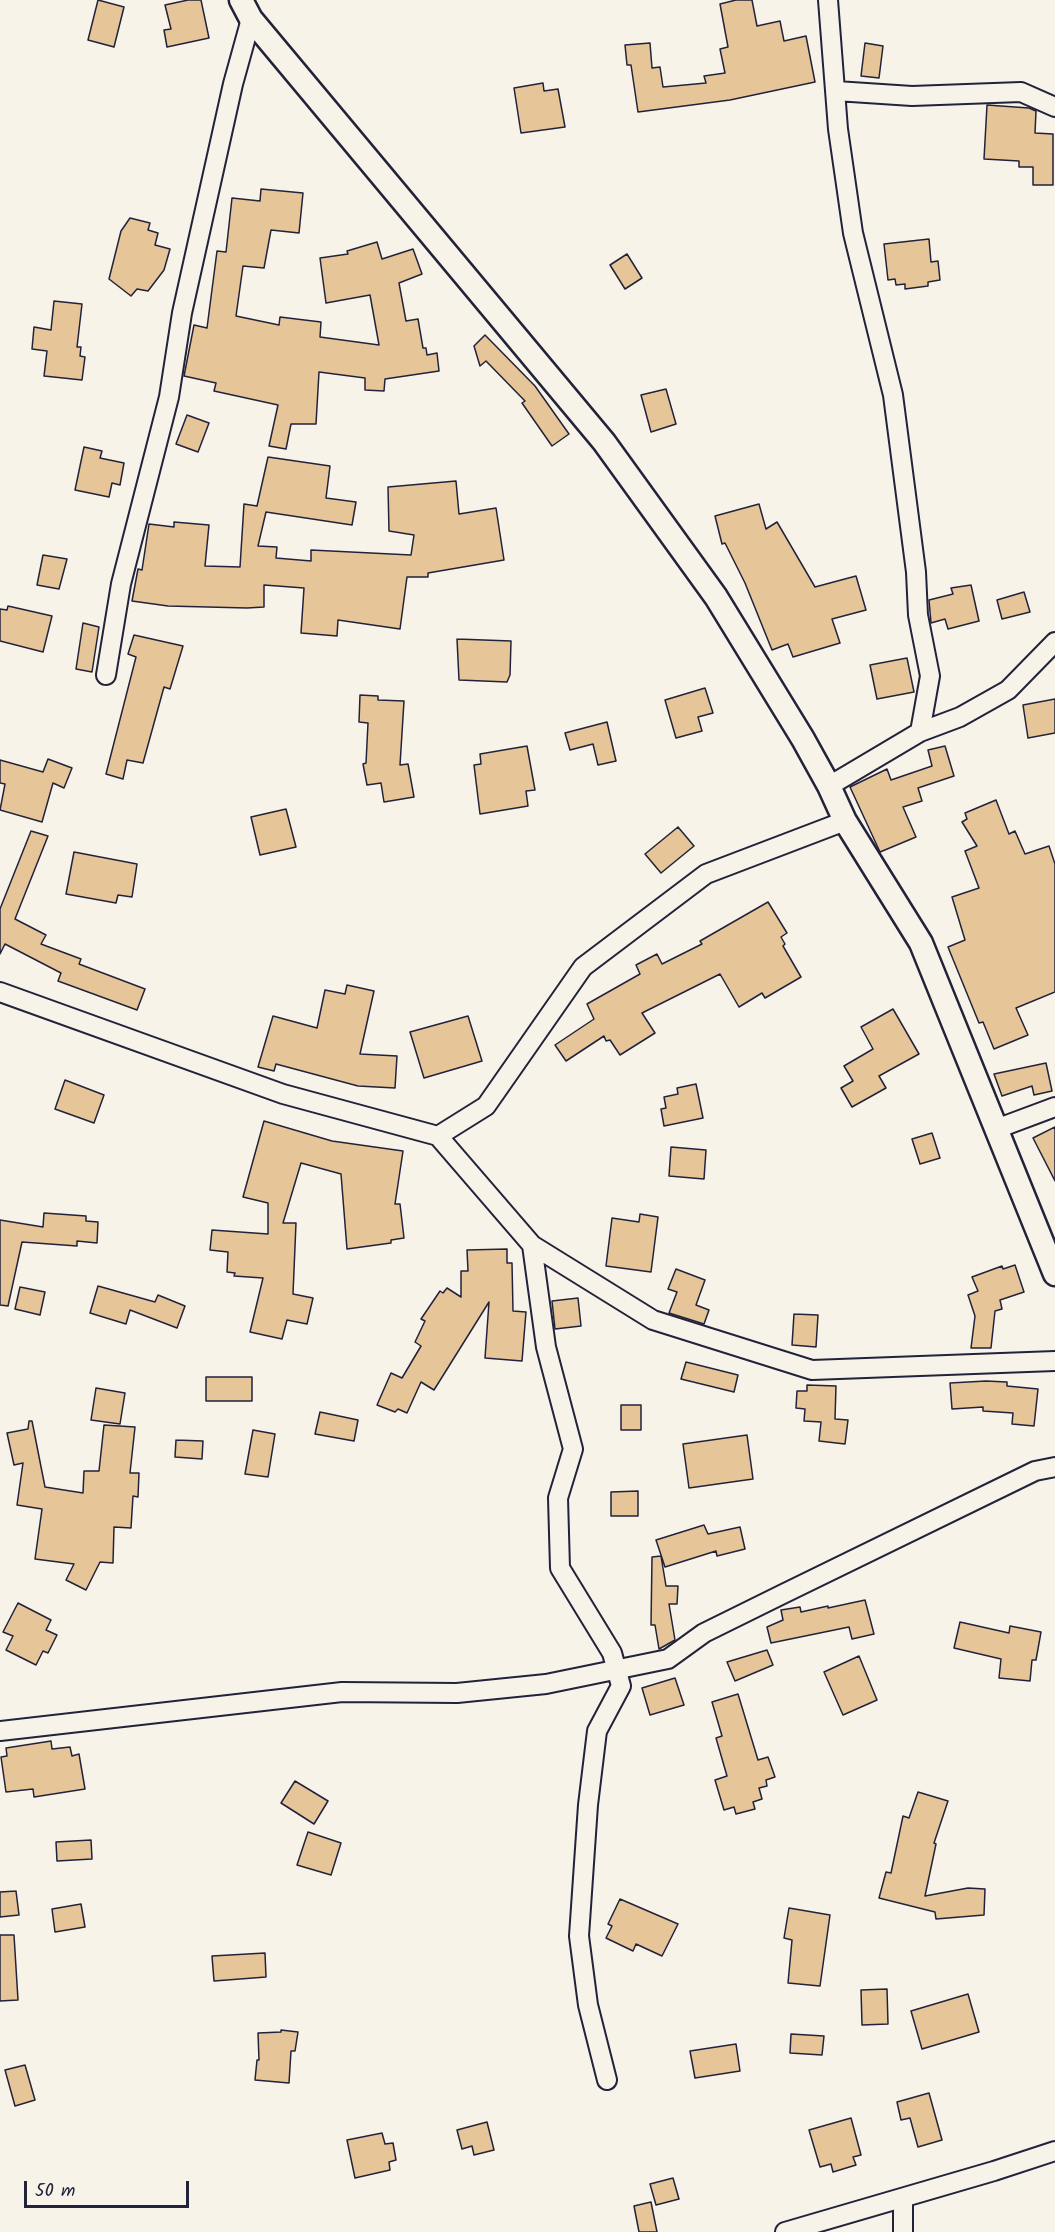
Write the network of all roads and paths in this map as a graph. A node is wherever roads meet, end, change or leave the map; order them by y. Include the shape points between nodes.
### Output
1 (828, 0) edge
2 (246, 10) edge
3 (836, 92) junction
4 (1055, 107) edge
5 (1055, 642) edge
6 (106, 675) dead end
7 (920, 732) junction
8 (829, 786) junction
9 (845, 821) junction
10 (0, 992) edge
11 (1055, 1107) edge
12 (996, 1129) junction
13 (438, 1136) junction
14 (532, 1245) junction
15 (1055, 1274) edge
16 (1055, 1361) edge
17 (1055, 1467) edge
18 (617, 1671) junction
19 (0, 1731) edge
20 (607, 2080) dead end
21 (1055, 2151) edge
22 (903, 2198) junction
23 (785, 2232) edge
24 (903, 2232) edge

1 - 3 street
2 - 6 street via 182,313 169,397 121,584
2 - 8 street via 604,442 716,597
3 - 4 street via 912,96 1021,92
3 - 7 street via 853,233 893,395 918,615 930,676
5 - 7 street via 1008,690 960,717
7 - 8 street
8 - 9 street
9 - 12 street via 921,943
9 - 13 street via 706,874 583,967 486,1106
10 - 13 street via 283,1094
11 - 12 street
12 - 15 street
13 - 14 street
14 - 16 street via 653,1320 812,1370
14 - 18 street via 546,1347 573,1449 558,1498 560,1568 612,1653
17 - 18 street via 1035,1471 783,1593 704,1633 668,1659
18 - 19 street via 546,1684 457,1693 342,1692
18 - 20 street via 621,1686 597,1731 579,1936 588,2005
21 - 22 street
22 - 23 street
22 - 24 street

